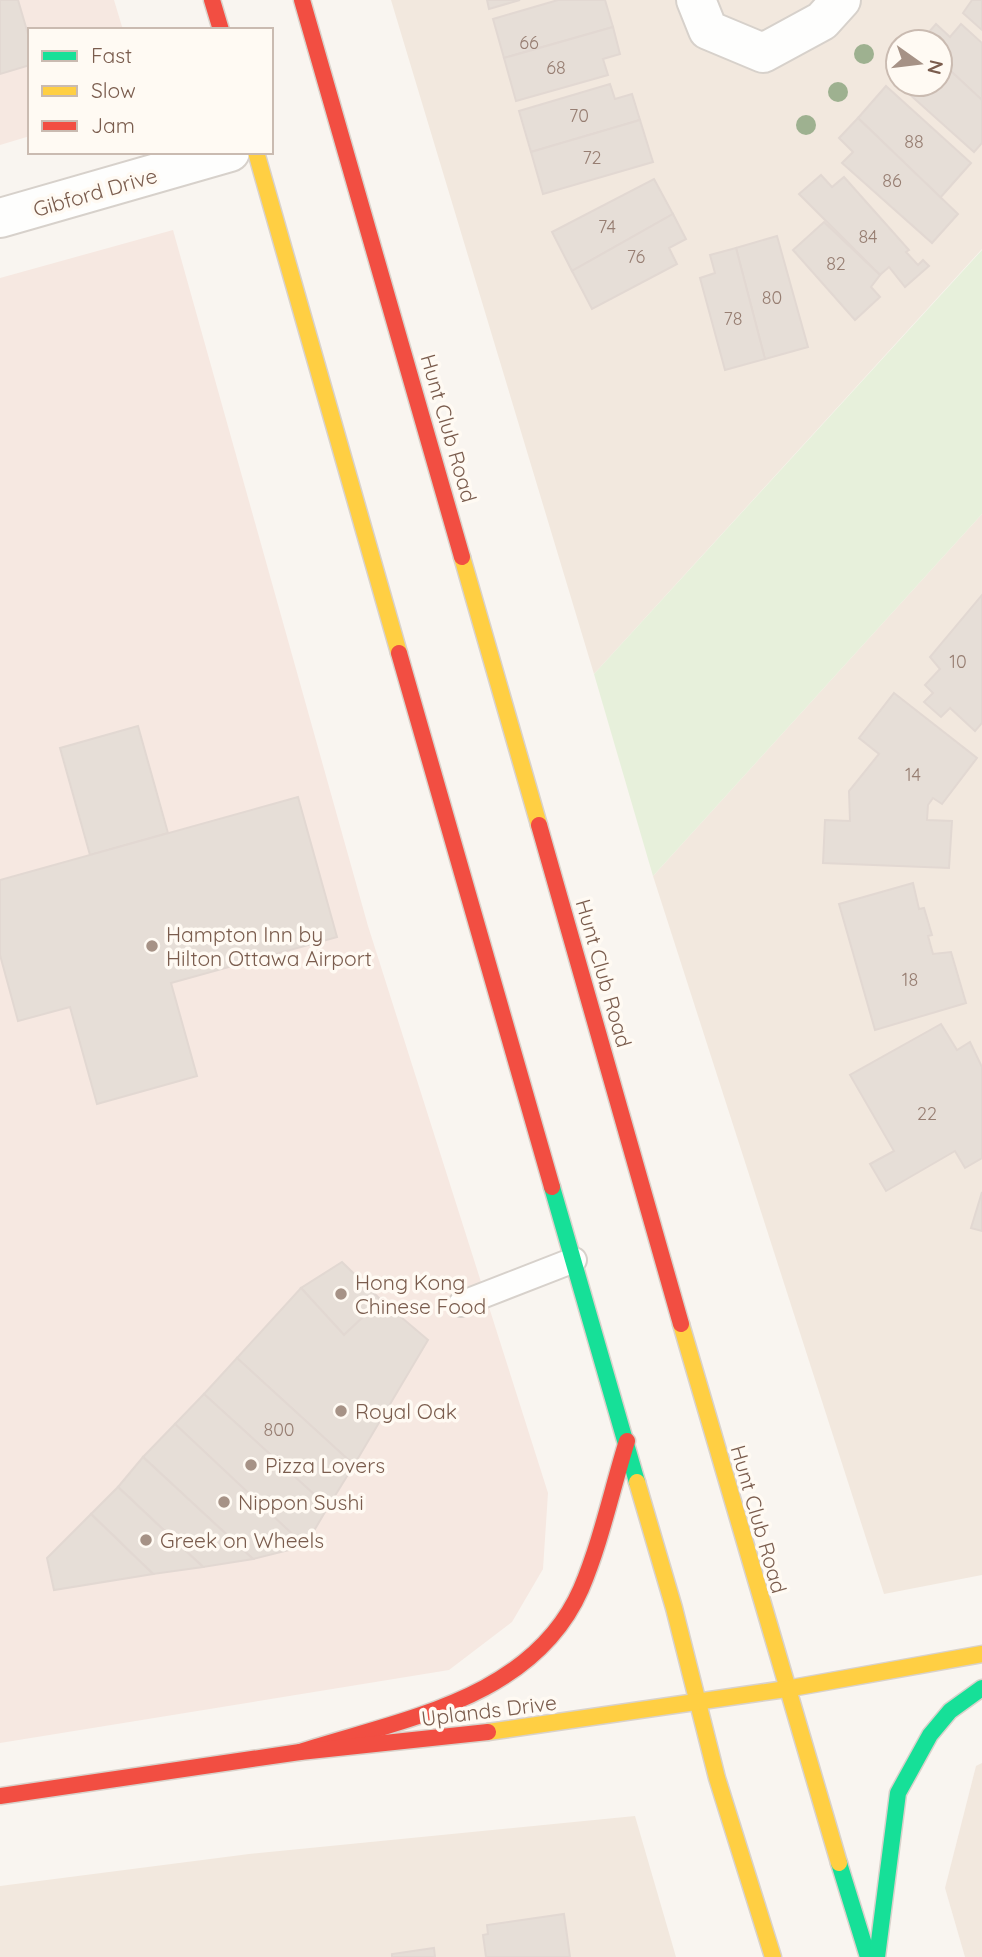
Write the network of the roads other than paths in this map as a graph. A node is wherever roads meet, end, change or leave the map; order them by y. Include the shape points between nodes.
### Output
1 (212, 0) edge
2 (302, 0) edge
3 (696, 0) edge
4 (841, 0) edge
5 (219, 28) edge
6 (223, 154) edge
7 (257, 154) edge
8 (0, 218) edge
9 (574, 1260) junction
10 (461, 1304) dead end
11 (627, 1441) junction
12 (982, 1654) edge
13 (982, 1688) edge
14 (786, 1689) junction
15 (698, 1701) junction
16 (300, 1752) junction
17 (0, 1796) edge
18 (774, 1957) edge
19 (868, 1957) edge
20 (877, 1957) edge

1 - 5 main road
2 - 14 main road, Hunt Club Road
3 - 4 street via 708,30 763,53 822,21
6 - 8 street, Gibford Drive
7 - 9 main road
9 - 10 lane
9 - 11 main road
11 - 15 main road
11 - 16 main road via 581,1588 547,1640 489,1687
12 - 14 main road, Uplands Drive
13 - 20 main road via 929,1735 898,1793
14 - 15 main road, Uplands Drive
14 - 19 main road, Hunt Club Road
15 - 16 main road, Uplands Drive via 534,1727
15 - 18 main road via 717,1778
16 - 17 main road, Uplands Drive

